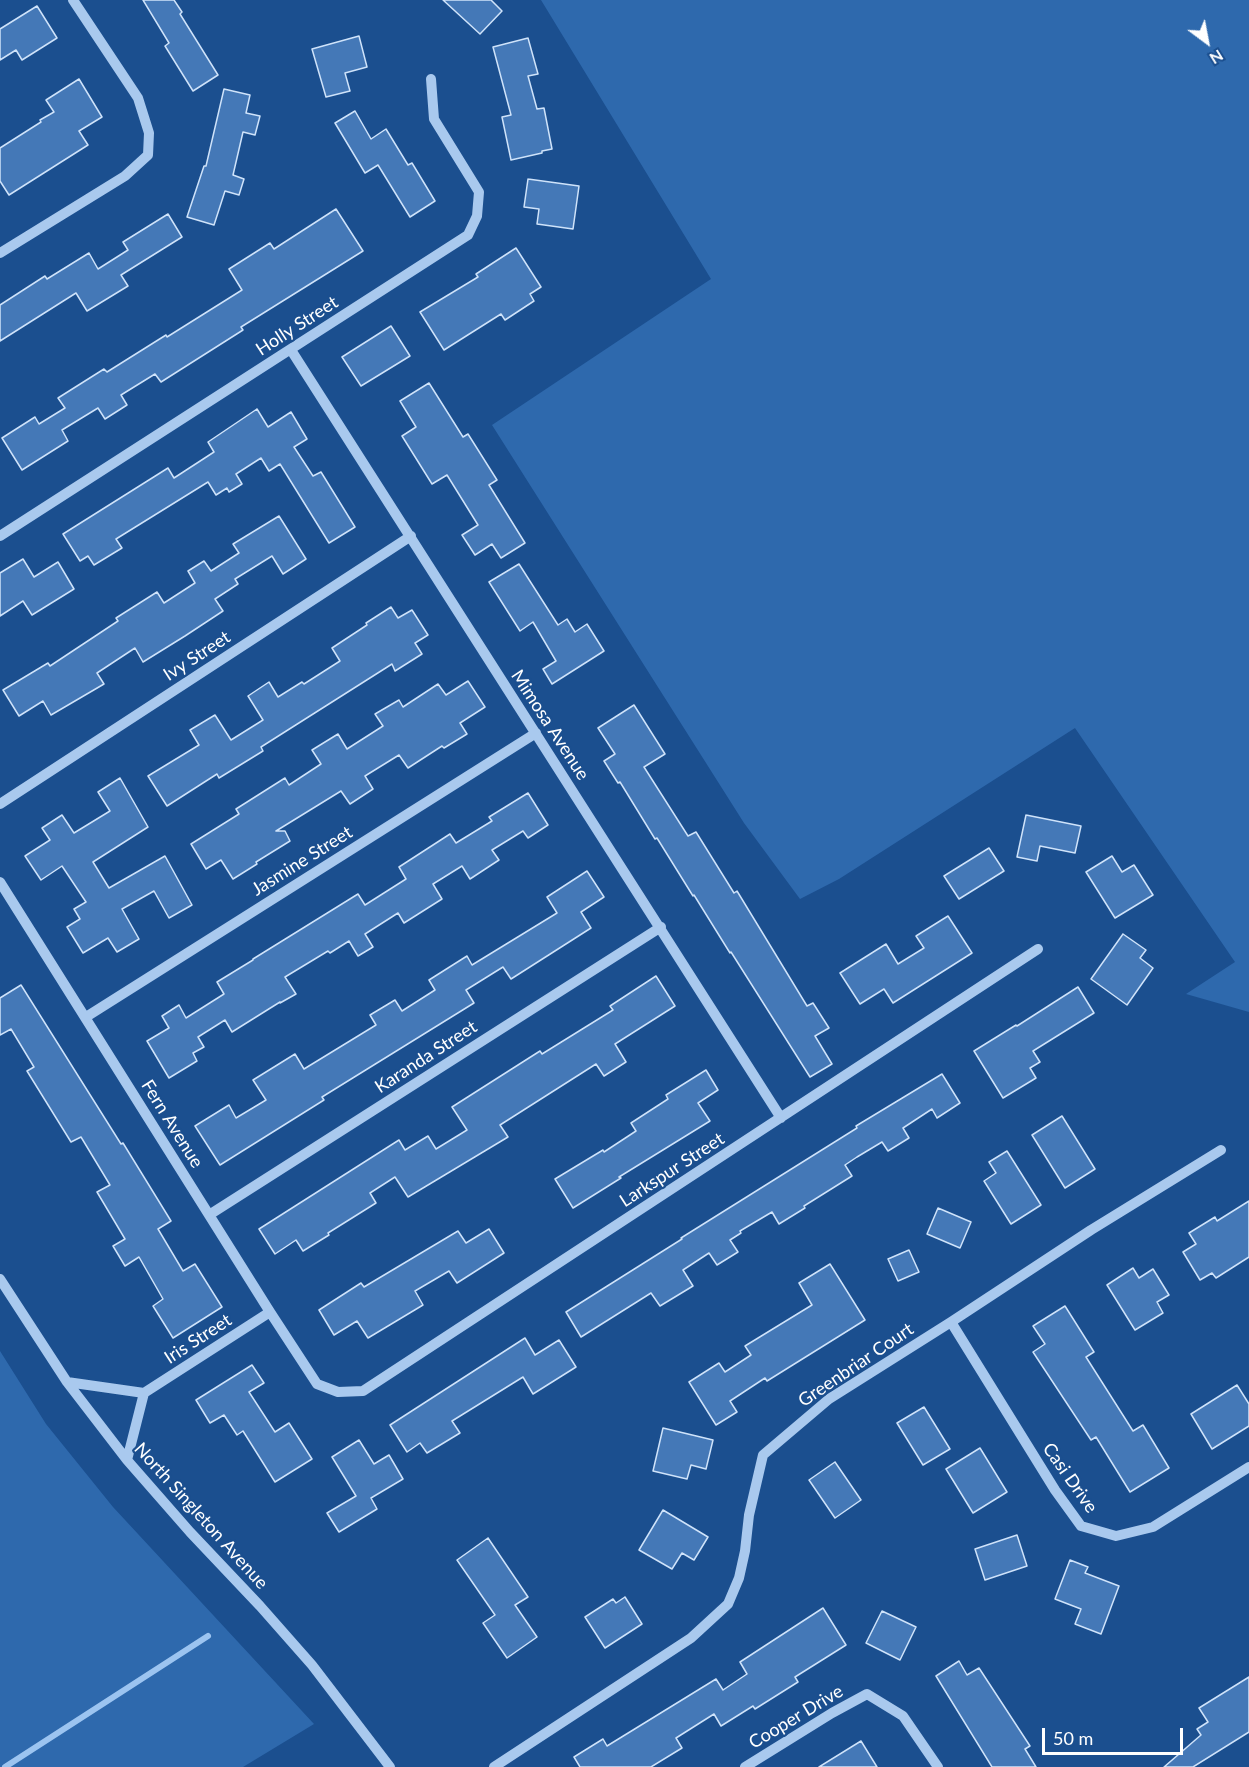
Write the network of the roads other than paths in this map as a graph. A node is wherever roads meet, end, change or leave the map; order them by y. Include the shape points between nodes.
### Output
1 (73, 0) edge
2 (431, 79) dead end
3 (0, 253) edge
4 (291, 350) junction
5 (0, 536) edge
6 (411, 536) junction
7 (536, 733) junction
8 (0, 804) edge
9 (0, 882) edge
10 (661, 927) junction
11 (1038, 949) dead end
12 (86, 1017) junction
13 (782, 1118) junction
14 (1221, 1150) dead end
15 (209, 1215) junction
16 (0, 1279) edge
17 (270, 1312) junction
18 (951, 1322) junction
19 (67, 1382) junction
20 (316, 1384) joint
21 (144, 1393) junction
22 (127, 1460) junction
23 (1249, 1467) edge
24 (390, 1767) edge
25 (494, 1767) edge
26 (745, 1767) edge
27 (938, 1767) edge

1 - 3 street via 138,98 149,133 148,155 125,176
2 - 4 street, Holly Street via 434,119 479,192 477,216 468,235
4 - 5 street, Holly Street
4 - 6 street, Mimosa Avenue
6 - 7 street, Mimosa Avenue
6 - 8 street, Ivy Street
7 - 10 street, Mimosa Avenue
7 - 12 street, Jasmine Street
9 - 12 street, Fern Avenue
10 - 13 street, Mimosa Avenue
10 - 15 street, Karanda Street
11 - 13 street, Larkspur Street
12 - 15 street, Fern Avenue
13 - 20 street, Larkspur Street via 363,1391 338,1392
14 - 18 street, Greenbriar Court
15 - 17 street, Fern Avenue
16 - 19 street, North Singleton Avenue
17 - 20 street, Fern Avenue
17 - 21 street, Iris Street
18 - 23 street, Casi Drive via 1055,1490 1082,1526 1116,1536 1153,1527
18 - 25 street, Greenbriar Court via 829,1399 763,1455 739,1578 728,1604 691,1638
19 - 21 street
19 - 22 street, North Singleton Avenue
21 - 22 street
22 - 24 street, North Singleton Avenue via 312,1665
26 - 27 street, Cooper Drive via 867,1694 903,1716

